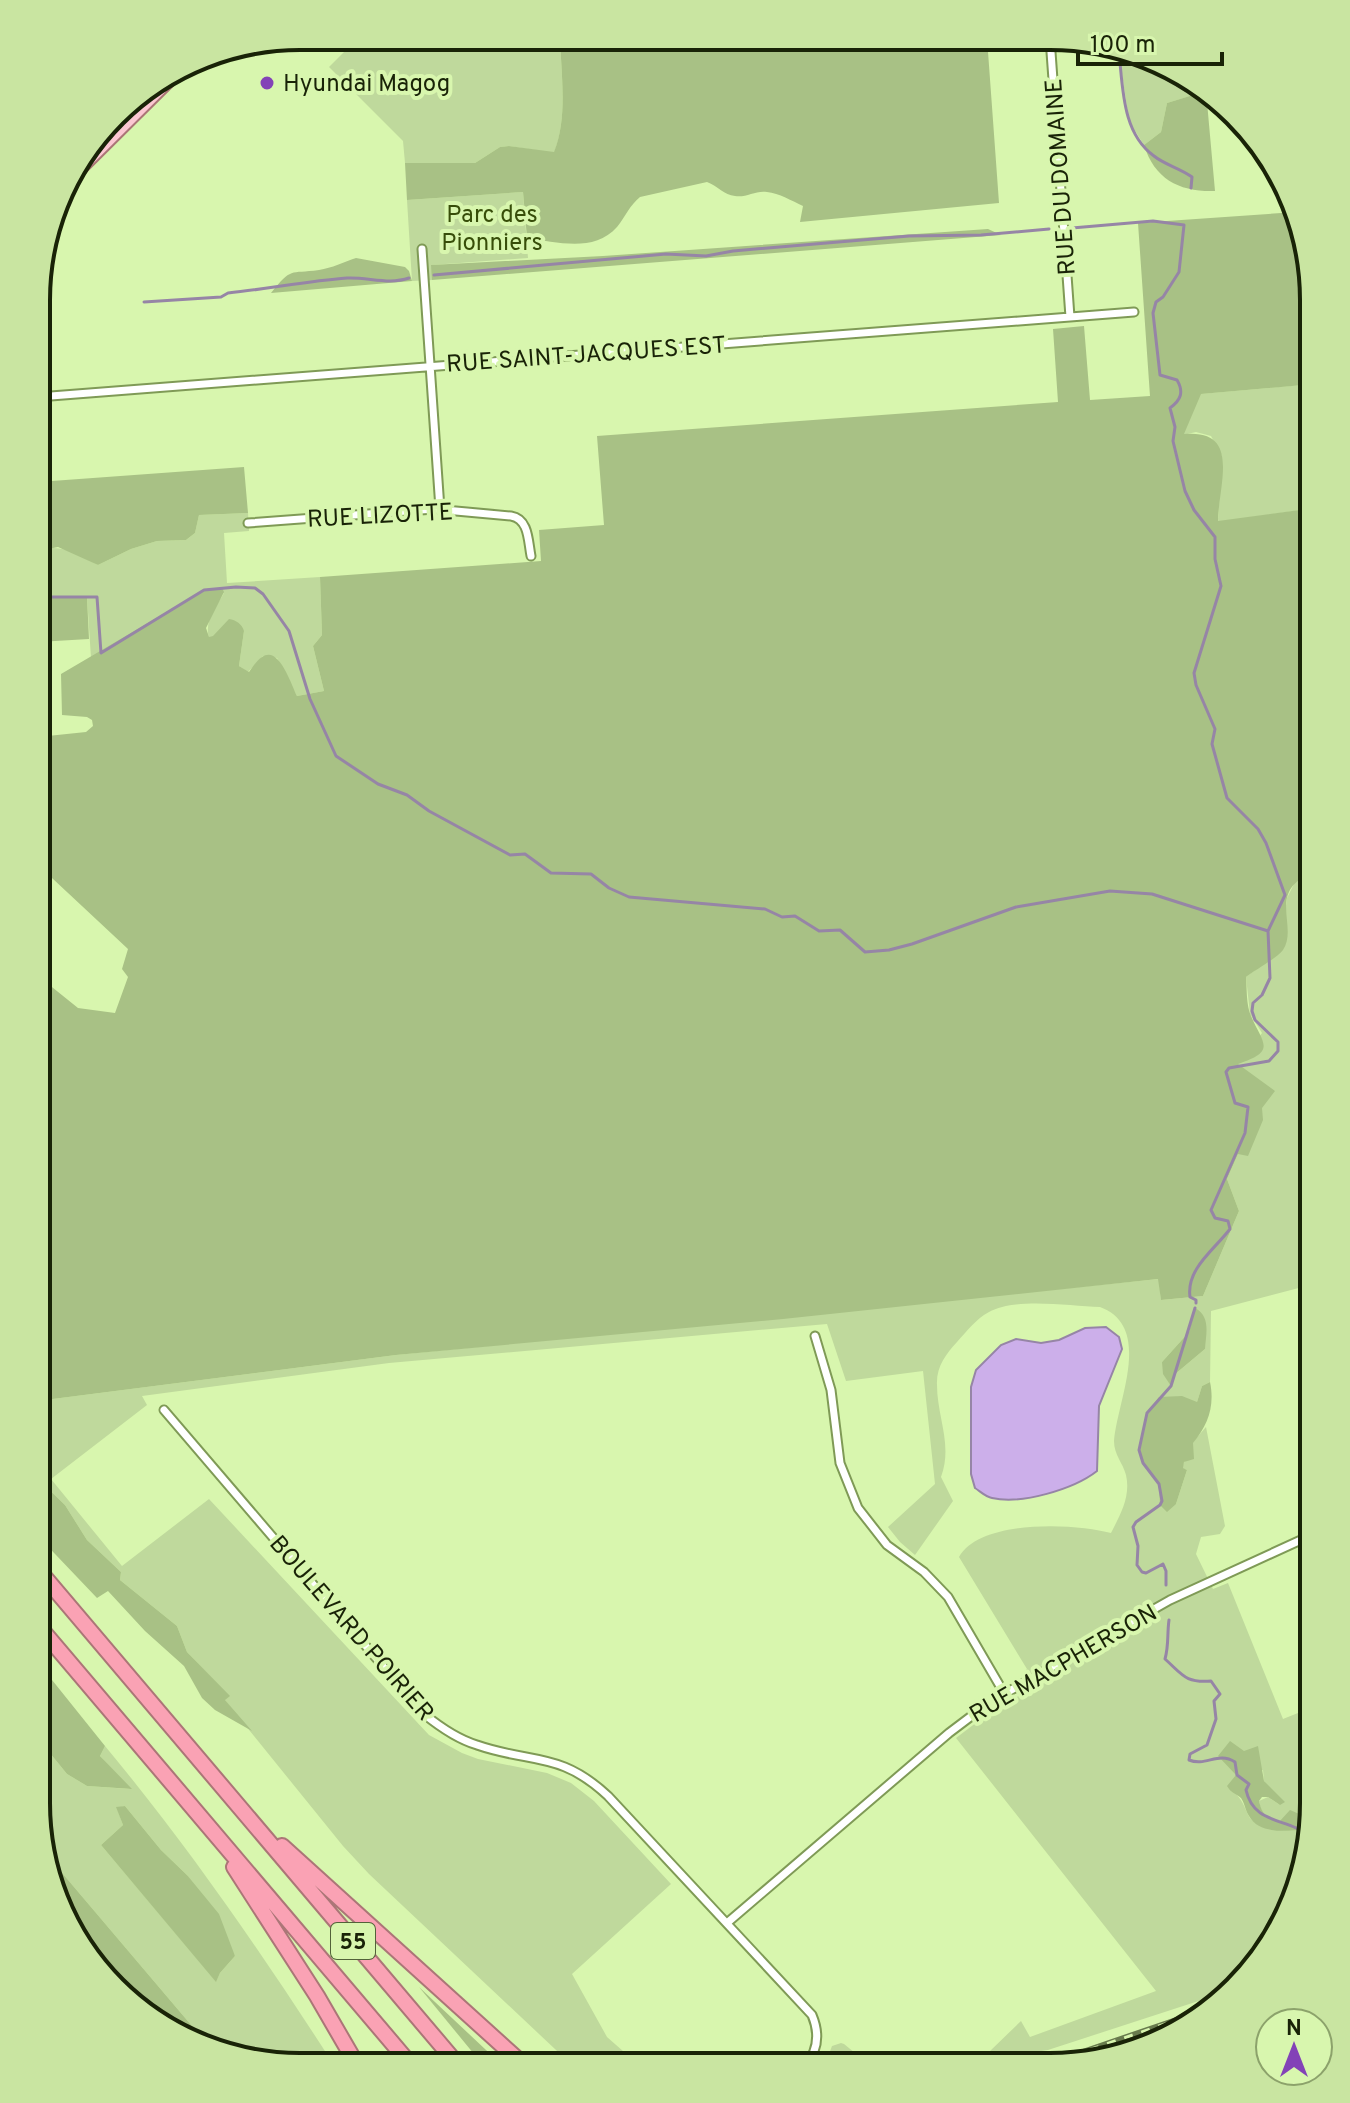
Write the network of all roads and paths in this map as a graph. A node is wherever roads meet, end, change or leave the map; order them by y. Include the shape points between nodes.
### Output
1 (1051, 50) edge
2 (142, 106) edge
3 (107, 141) edge
4 (422, 249) dead end
5 (1134, 312) dead end
6 (1070, 317) junction
7 (430, 366) junction
8 (50, 396) edge
9 (440, 509) junction
10 (248, 523) dead end
11 (531, 556) dead end
12 (815, 1336) dead end
13 (164, 1410) dead end
14 (1299, 1541) edge
15 (50, 1584) edge
16 (50, 1640) edge
17 (1004, 1693) junction
18 (248, 1817) junction
19 (203, 1820) junction
20 (727, 1923) junction
21 (350, 2053) edge
22 (401, 2053) edge
23 (448, 2053) edge
24 (511, 2053) edge
25 (812, 2053) edge

1 - 6 street, RUE DU DOMAINE
2 - 3 main road
4 - 7 street
5 - 6 street, RUE SAINT-JACQUES EST
6 - 7 street, RUE SAINT-JACQUES EST
7 - 8 street, RUE SAINT-JACQUES EST
7 - 9 street
9 - 10 street, RUE LIZOTTE
9 - 11 street, RUE LIZOTTE via 518,518 525,526
12 - 17 street via 831,1390 840,1463 858,1508 887,1545 938,1584
13 - 20 street, BOULEVARD POIRIER via 424,1714 471,1743 548,1760 584,1777
14 - 17 street, RUE MACPHERSON via 1170,1600
15 - 18 highway, 55
16 - 19 highway, 55
17 - 20 street, RUE MACPHERSON via 949,1733
18 - 23 highway, 55
18 - 24 highway
19 - 21 highway
19 - 22 highway, 55
20 - 25 street, BOULEVARD POIRIER via 812,2015 817,2030

